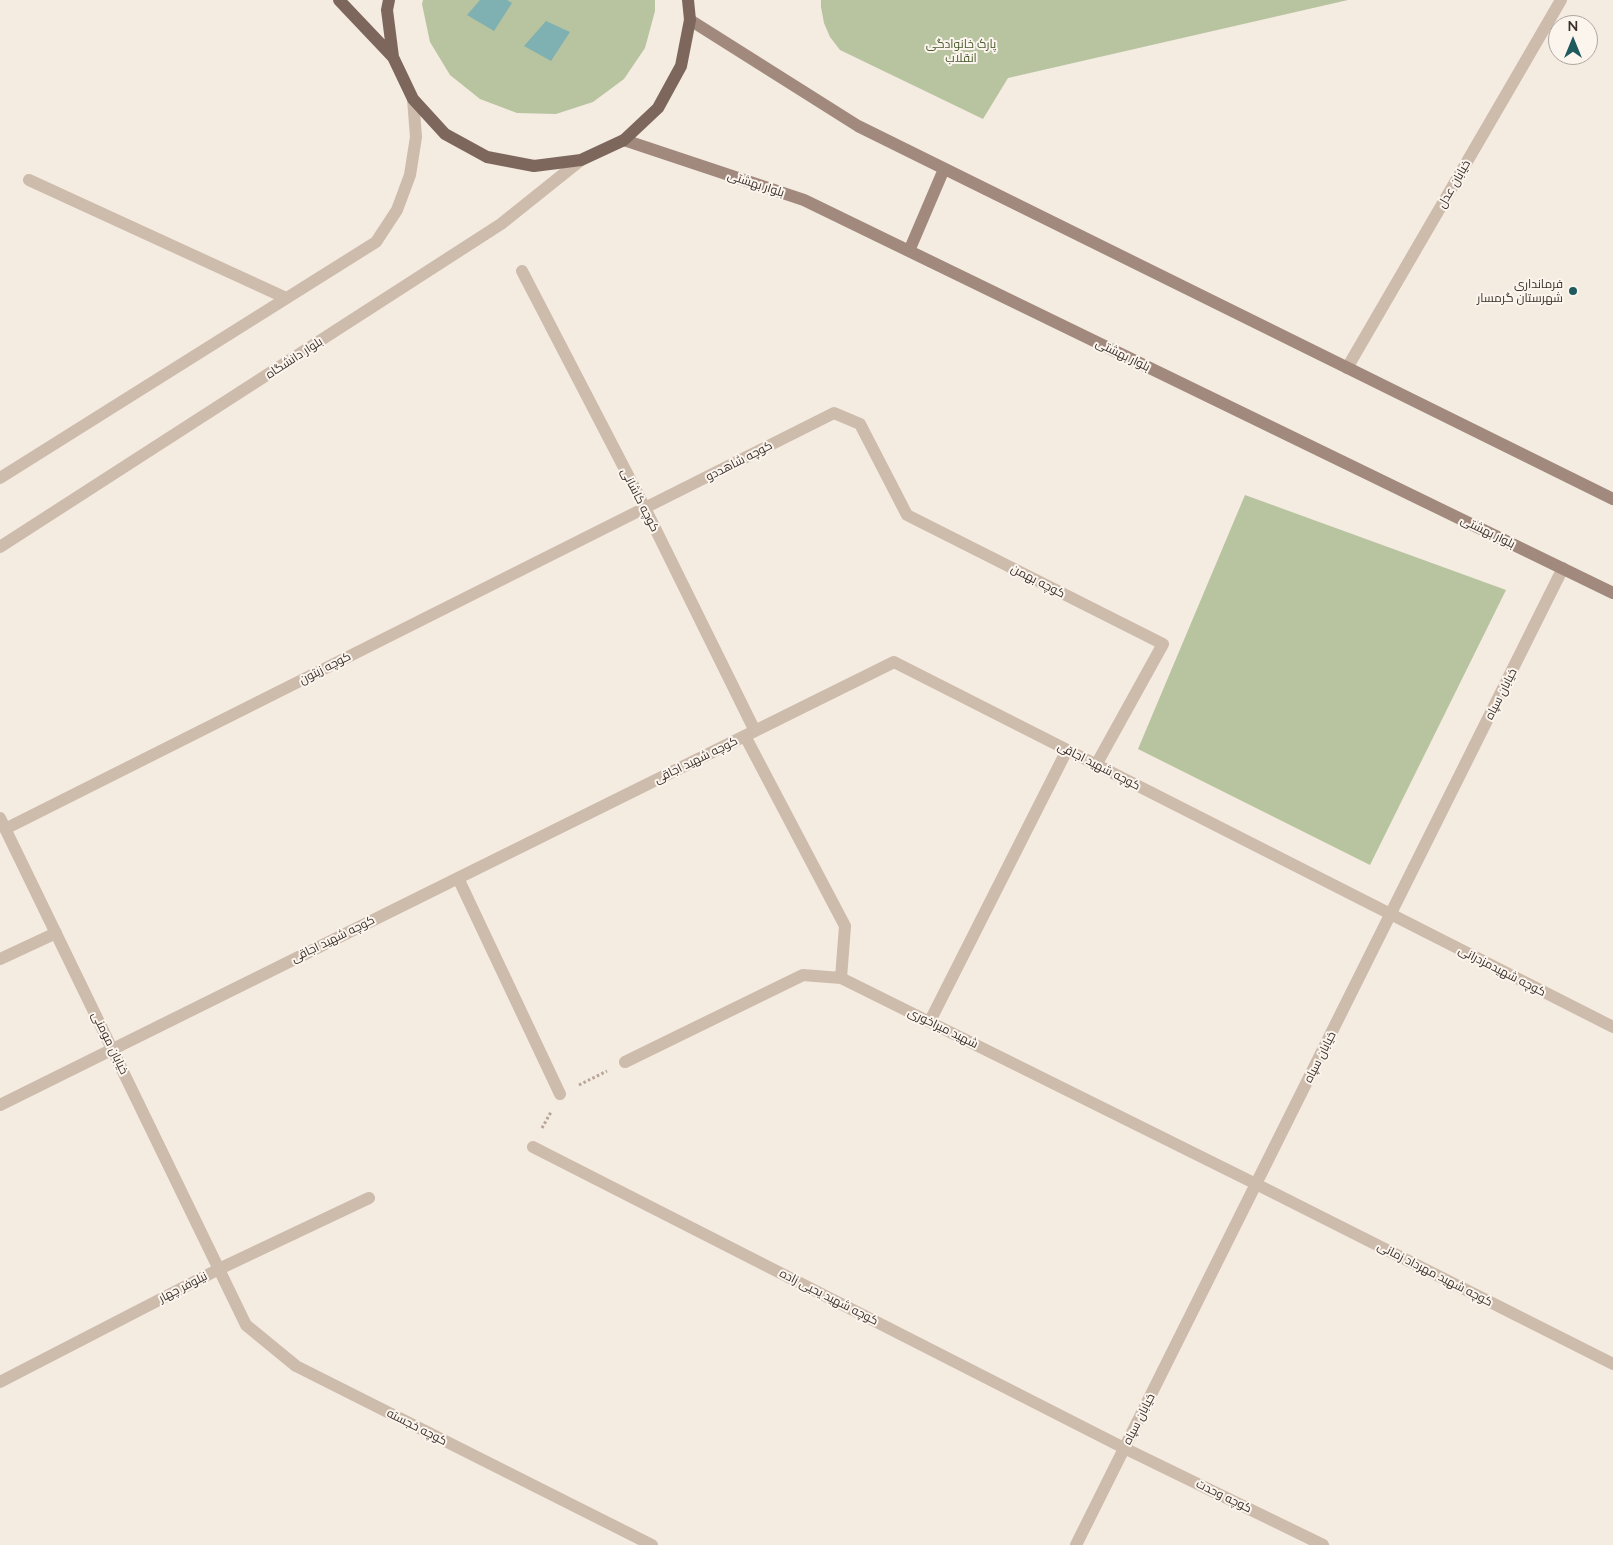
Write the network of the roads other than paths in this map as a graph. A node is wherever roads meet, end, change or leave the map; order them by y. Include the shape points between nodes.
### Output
1 (339, 0) edge
2 (389, 0) edge
3 (688, 0) edge
4 (1561, 0) edge
5 (690, 20) junction
6 (393, 57) junction
7 (413, 99) junction
8 (624, 140) junction
9 (580, 160) junction
10 (944, 169) junction
11 (29, 180) dead end
12 (909, 251) junction
13 (522, 271) dead end
14 (286, 298) junction
15 (1347, 368) junction
16 (834, 413) joint
17 (0, 478) edge
18 (1613, 499) edge
19 (645, 508) junction
20 (0, 547) edge
21 (1563, 568) junction
22 (1613, 593) edge
23 (750, 733) junction
24 (1067, 750) junction
25 (1096, 765) junction
26 (2, 826) edge
27 (458, 878) junction
28 (1391, 914) junction
29 (56, 933) junction
30 (0, 959) edge
31 (841, 978) junction
32 (930, 1021) junction
33 (1613, 1027) edge
34 (112, 1049) junction
35 (625, 1062) dead end
36 (560, 1094) dead end
37 (0, 1105) edge
38 (533, 1146) dead end
39 (1256, 1184) junction
40 (369, 1198) dead end
41 (219, 1269) junction
42 (1613, 1364) edge
43 (0, 1382) edge
44 (1124, 1448) junction
45 (652, 1545) edge
46 (1076, 1545) edge
47 (1323, 1545) edge

1 - 6 main road
2 - 6 main road via 387,10
3 - 5 main road
4 - 15 street, خیابان عدل
5 - 8 main road via 681,66 663,99 658,108
5 - 10 main road via 858,126
6 - 7 main road
7 - 9 main road via 445,134 487,157 534,166
7 - 14 street via 416,138 410,175 397,210 376,242
8 - 9 main road
8 - 12 main road, بلوار بهشتی via 804,200
9 - 20 street, بلوار دانشگاه via 501,224
10 - 12 main road
10 - 15 main road
11 - 14 street
12 - 21 main road, بلوار بهشتی
13 - 19 street, کوچه کاشانی
14 - 17 street
15 - 18 main road
16 - 19 street, کوچه شاهددو
16 - 25 street, کوچه بهمن via 860,424 907,515 1163,644
19 - 23 street, کوچه کاشانی
19 - 26 street, کوچه زیتون
21 - 22 main road, بلوار بهشتی
21 - 28 street, خیابان سپاه
23 - 24 street, کوچه شهید اجاقی via 894,662
23 - 27 street, کوچه شهید اجاقی
23 - 31 street, کوچه کاشانی via 845,926
24 - 25 street, کوچه شهید اجاقی
24 - 32 street
25 - 28 street, کوچه شهید اجاقی
26 - 29 street, خیابان مومنی
27 - 34 street, کوچه شهید اجاقی
27 - 36 street
28 - 33 street, کوچه شهیدمزدرانی
28 - 39 street, خیابان سپاه
29 - 30 street
29 - 34 street, خیابان مومنی
31 - 32 street, شهید میراخوری
31 - 35 street, شهید میراخوری via 803,975
32 - 39 street, شهید میراخوری
34 - 37 street, کوچه شهید اجاقی
34 - 41 street, خیابان مومنی
38 - 44 street, کوچه شهید یحیی زاده
39 - 42 street, کوچه شهید مهرداد زمانی
39 - 44 street, خیابان سپاه
40 - 41 street, نیلوفر چهار
41 - 43 street, نیلوفر چهار
41 - 45 street, کوچه خجسته via 246,1324 296,1366
44 - 46 street, خیابان سپاه
44 - 47 street, کوچه وحدت

